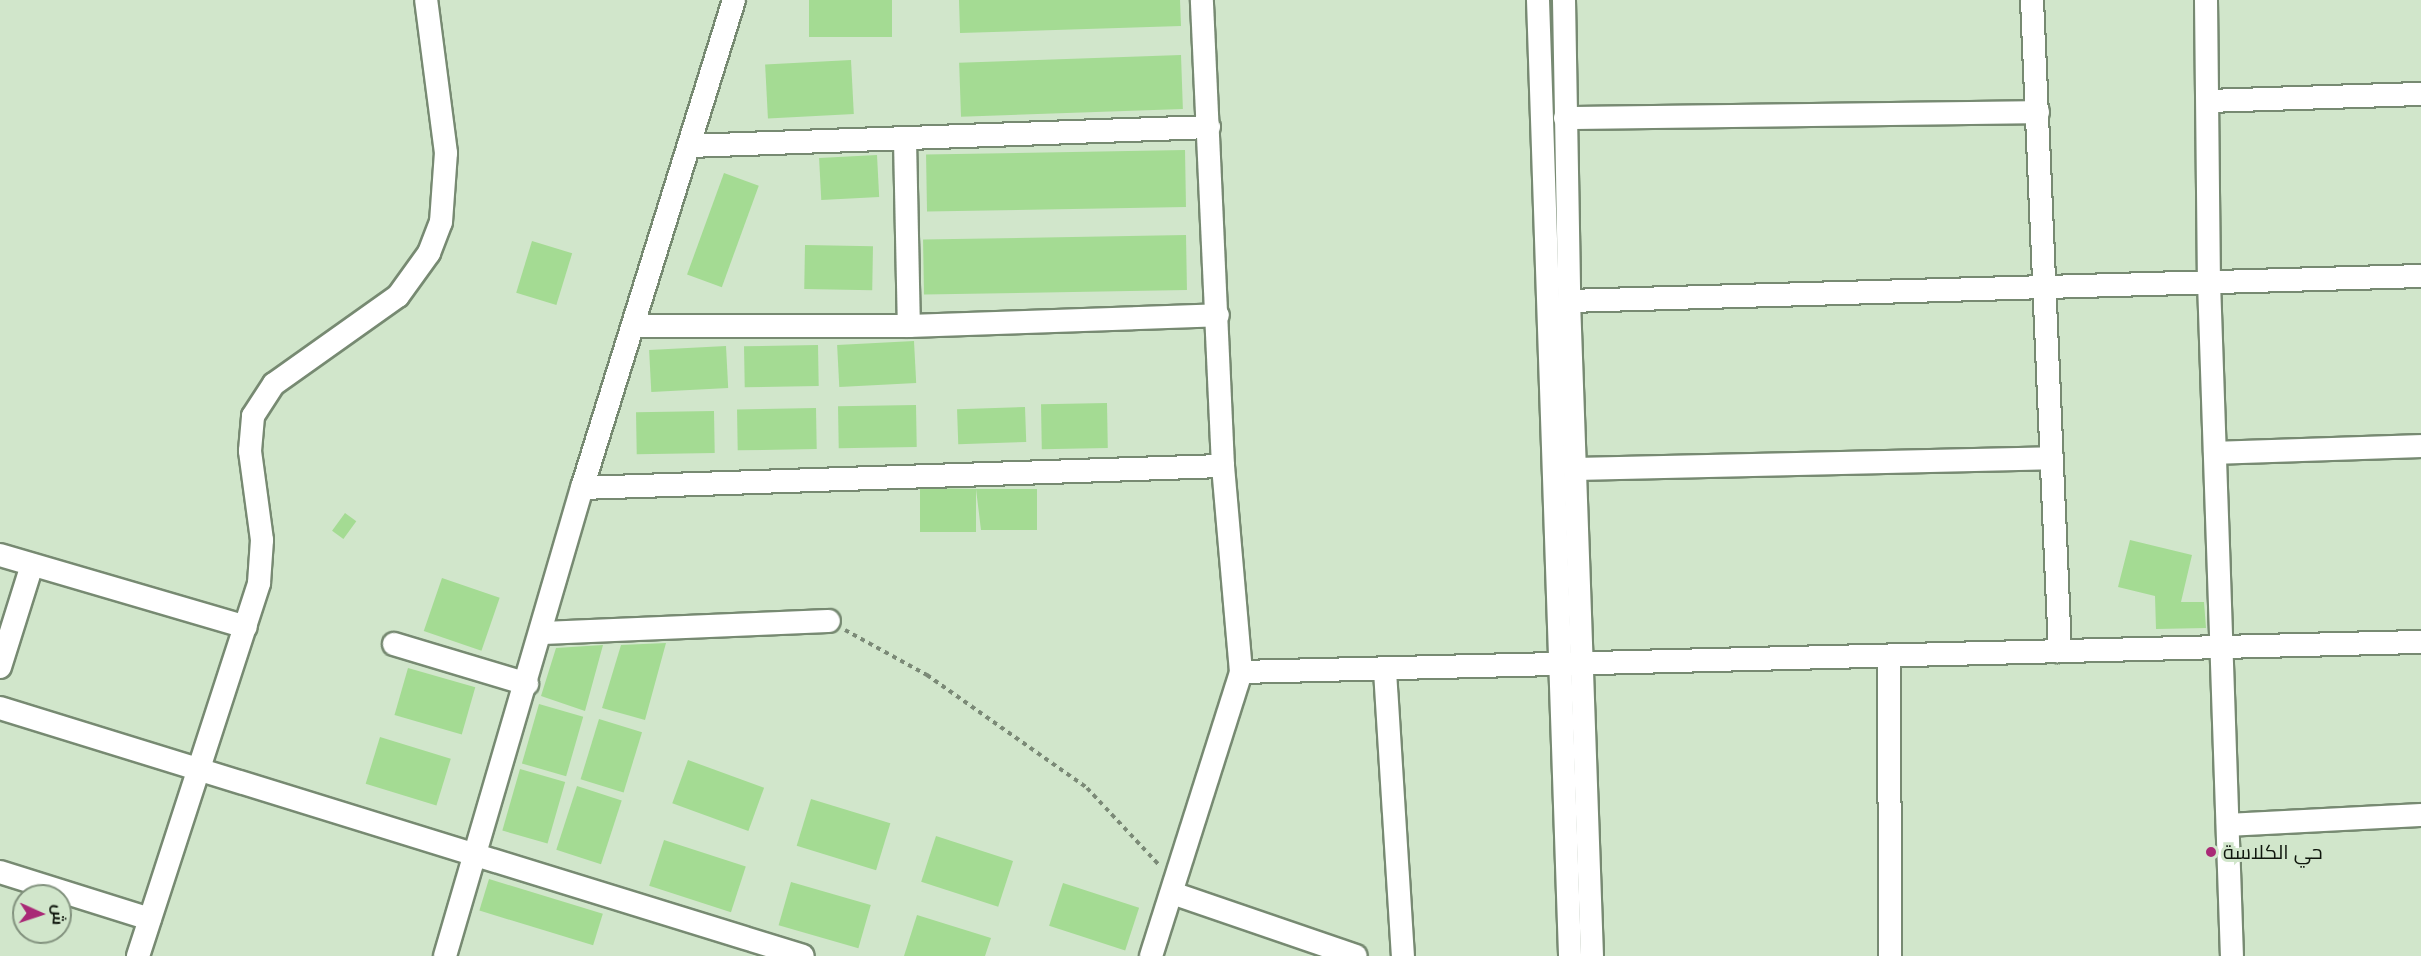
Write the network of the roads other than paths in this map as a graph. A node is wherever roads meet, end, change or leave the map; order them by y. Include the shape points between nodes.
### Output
1 (426, 0) edge
2 (734, 0) edge
3 (1202, 0) edge
4 (1538, 0) edge
5 (1564, 0) edge
6 (2032, 0) edge
7 (2206, 0) edge
8 (2421, 94) edge
9 (2208, 101) junction
10 (2038, 112) junction
11 (1565, 118) junction
12 (1209, 127) junction
13 (905, 140) junction
14 (689, 146) junction
15 (2421, 276) edge
16 (2209, 282) junction
17 (2045, 287) junction
18 (1569, 301) junction
19 (1218, 315) junction
20 (633, 326) junction
21 (909, 326) junction
22 (2421, 446) edge
23 (2214, 453) junction
24 (2052, 458) junction
25 (1223, 466) junction
26 (1575, 469) junction
27 (582, 488) junction
28 (0, 555) edge
29 (32, 565) junction
30 (829, 621) road end
31 (246, 627) junction
32 (542, 633) junction
33 (2421, 642) edge
34 (394, 644) dead end
35 (2220, 645) junction
36 (2060, 651) junction
37 (1889, 656) junction
38 (1573, 664) junction
39 (0, 667) edge
40 (1384, 671) junction
41 (1241, 672) junction
42 (527, 684) junction
43 (0, 708) edge
44 (200, 768) junction
45 (2421, 815) edge
46 (2228, 825) junction
47 (477, 853) junction
48 (0, 873) edge
49 (1173, 888) junction
50 (150, 918) junction
51 (138, 956) edge
52 (445, 956) edge
53 (803, 956) edge
54 (1151, 956) edge
55 (1356, 956) edge
56 (1403, 956) edge
57 (1570, 956) edge
58 (1592, 956) edge
59 (1890, 956) edge
60 (2232, 956) edge

1 - 31 street via 446,153 441,222 429,254 398,296 279,379 258,404 250,439 262,560
2 - 14 street
3 - 12 street
4 - 38 street
5 - 11 street
6 - 10 street
7 - 9 street
8 - 9 street
9 - 16 street
10 - 11 street
10 - 17 street
11 - 18 street
12 - 13 street
12 - 19 street
13 - 14 street
13 - 21 street
14 - 20 street
15 - 16 street
16 - 17 street
16 - 23 street
17 - 18 street
17 - 24 street
18 - 26 street
19 - 21 street
19 - 25 street
20 - 21 street
20 - 27 street
22 - 23 street
23 - 35 street
24 - 26 street
24 - 36 street
25 - 27 street
25 - 41 street
26 - 38 street
27 - 32 street
28 - 29 street
29 - 31 street
29 - 39 street
30 - 32 street
31 - 44 street
32 - 42 street
33 - 35 street
34 - 42 street
35 - 36 street
35 - 46 street
36 - 37 street
37 - 38 street
37 - 59 street
38 - 40 street
38 - 57 street
38 - 58 street
40 - 41 street
40 - 56 street
41 - 49 street
42 - 47 street
43 - 44 street
44 - 47 street
44 - 50 street
45 - 46 street
46 - 60 street
47 - 52 street
47 - 53 street
48 - 50 street
49 - 54 street
49 - 55 street
50 - 51 street

